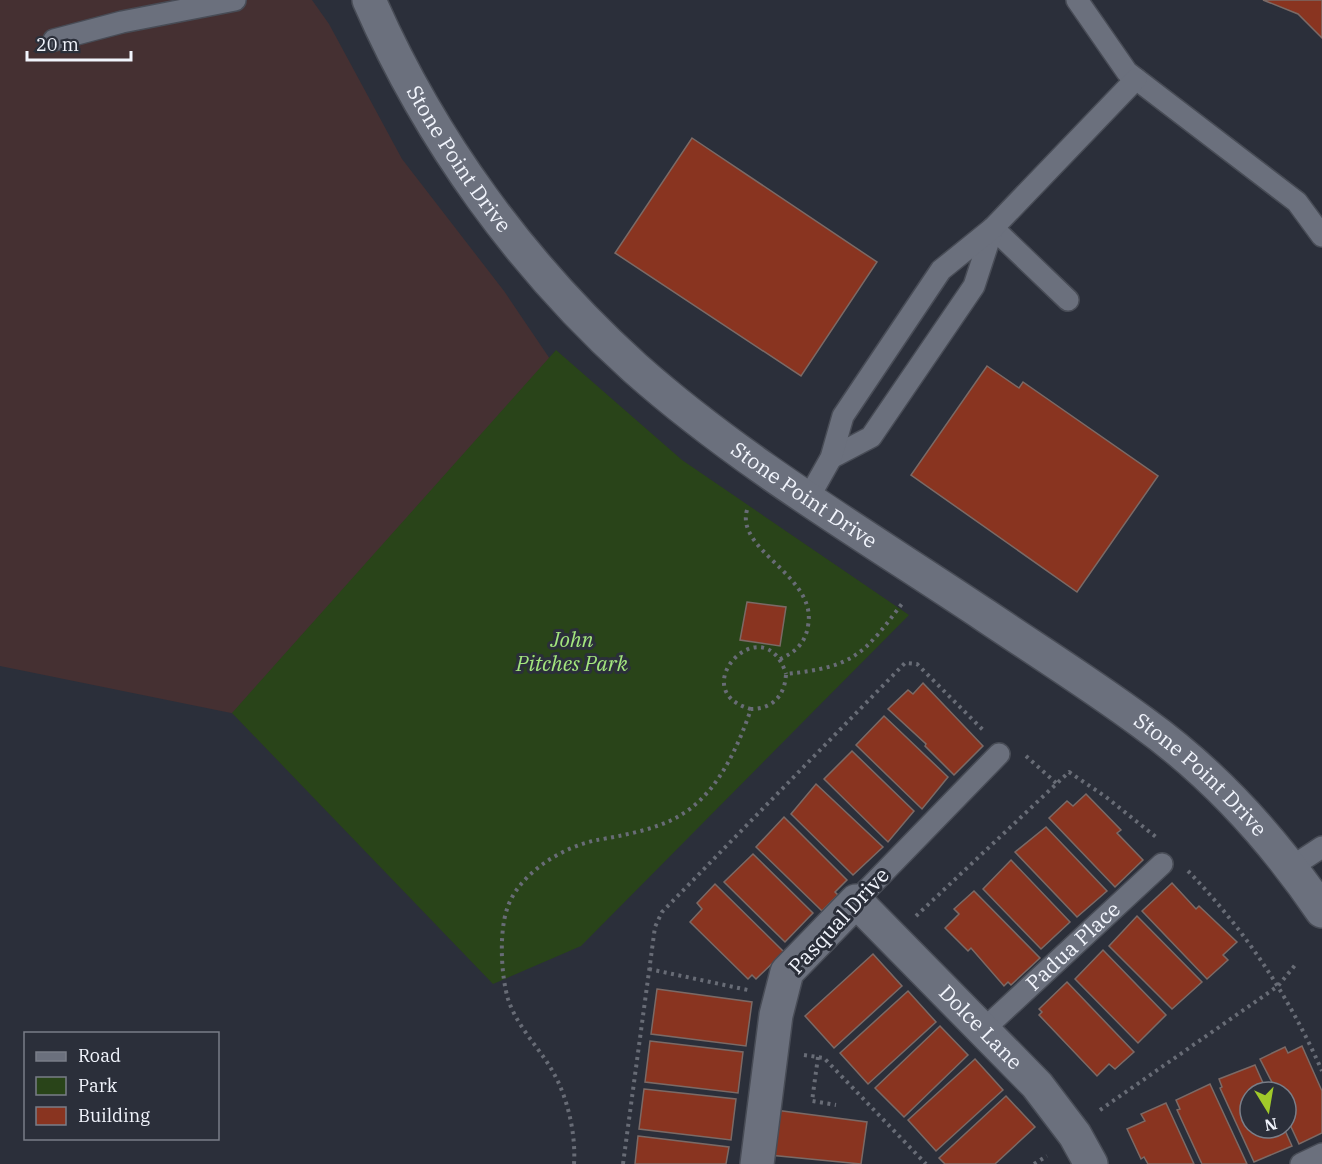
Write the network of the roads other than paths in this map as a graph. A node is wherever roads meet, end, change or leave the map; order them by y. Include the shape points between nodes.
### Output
1 (235, 0) edge
2 (369, 0) edge
3 (1077, 0) edge
4 (54, 40) dead end
5 (1136, 80) junction
6 (993, 228) junction
7 (1322, 236) edge
8 (1068, 300) dead end
9 (831, 459) junction
10 (809, 497) junction
11 (999, 754) dead end
12 (1322, 847) edge
13 (1162, 864) dead end
14 (1290, 868) junction
15 (856, 901) junction
16 (1322, 911) edge
17 (983, 1030) junction
18 (1322, 1154) edge
19 (757, 1164) edge
20 (1091, 1164) edge
21 (1301, 1164) edge

1 - 4 lane
2 - 10 street, Stone Point Drive via 443,140 508,233 554,286 638,370 751,458
3 - 5 lane
5 - 6 lane
5 - 7 lane via 1297,202
6 - 8 lane
6 - 9 lane via 941,270 843,416
6 - 9 lane via 974,286 871,437
9 - 10 lane
10 - 14 street, Stone Point Drive via 1143,722 1229,796
11 - 15 lane, Pasqual Drive
12 - 14 lane
13 - 17 lane, Padua Place
14 - 16 street, Stone Point Drive
15 - 17 street, Dolce Lane
15 - 19 street, Pasqual Drive via 787,972 776,1015
17 - 20 street, Dolce Lane via 1037,1085 1075,1135
18 - 21 lane

